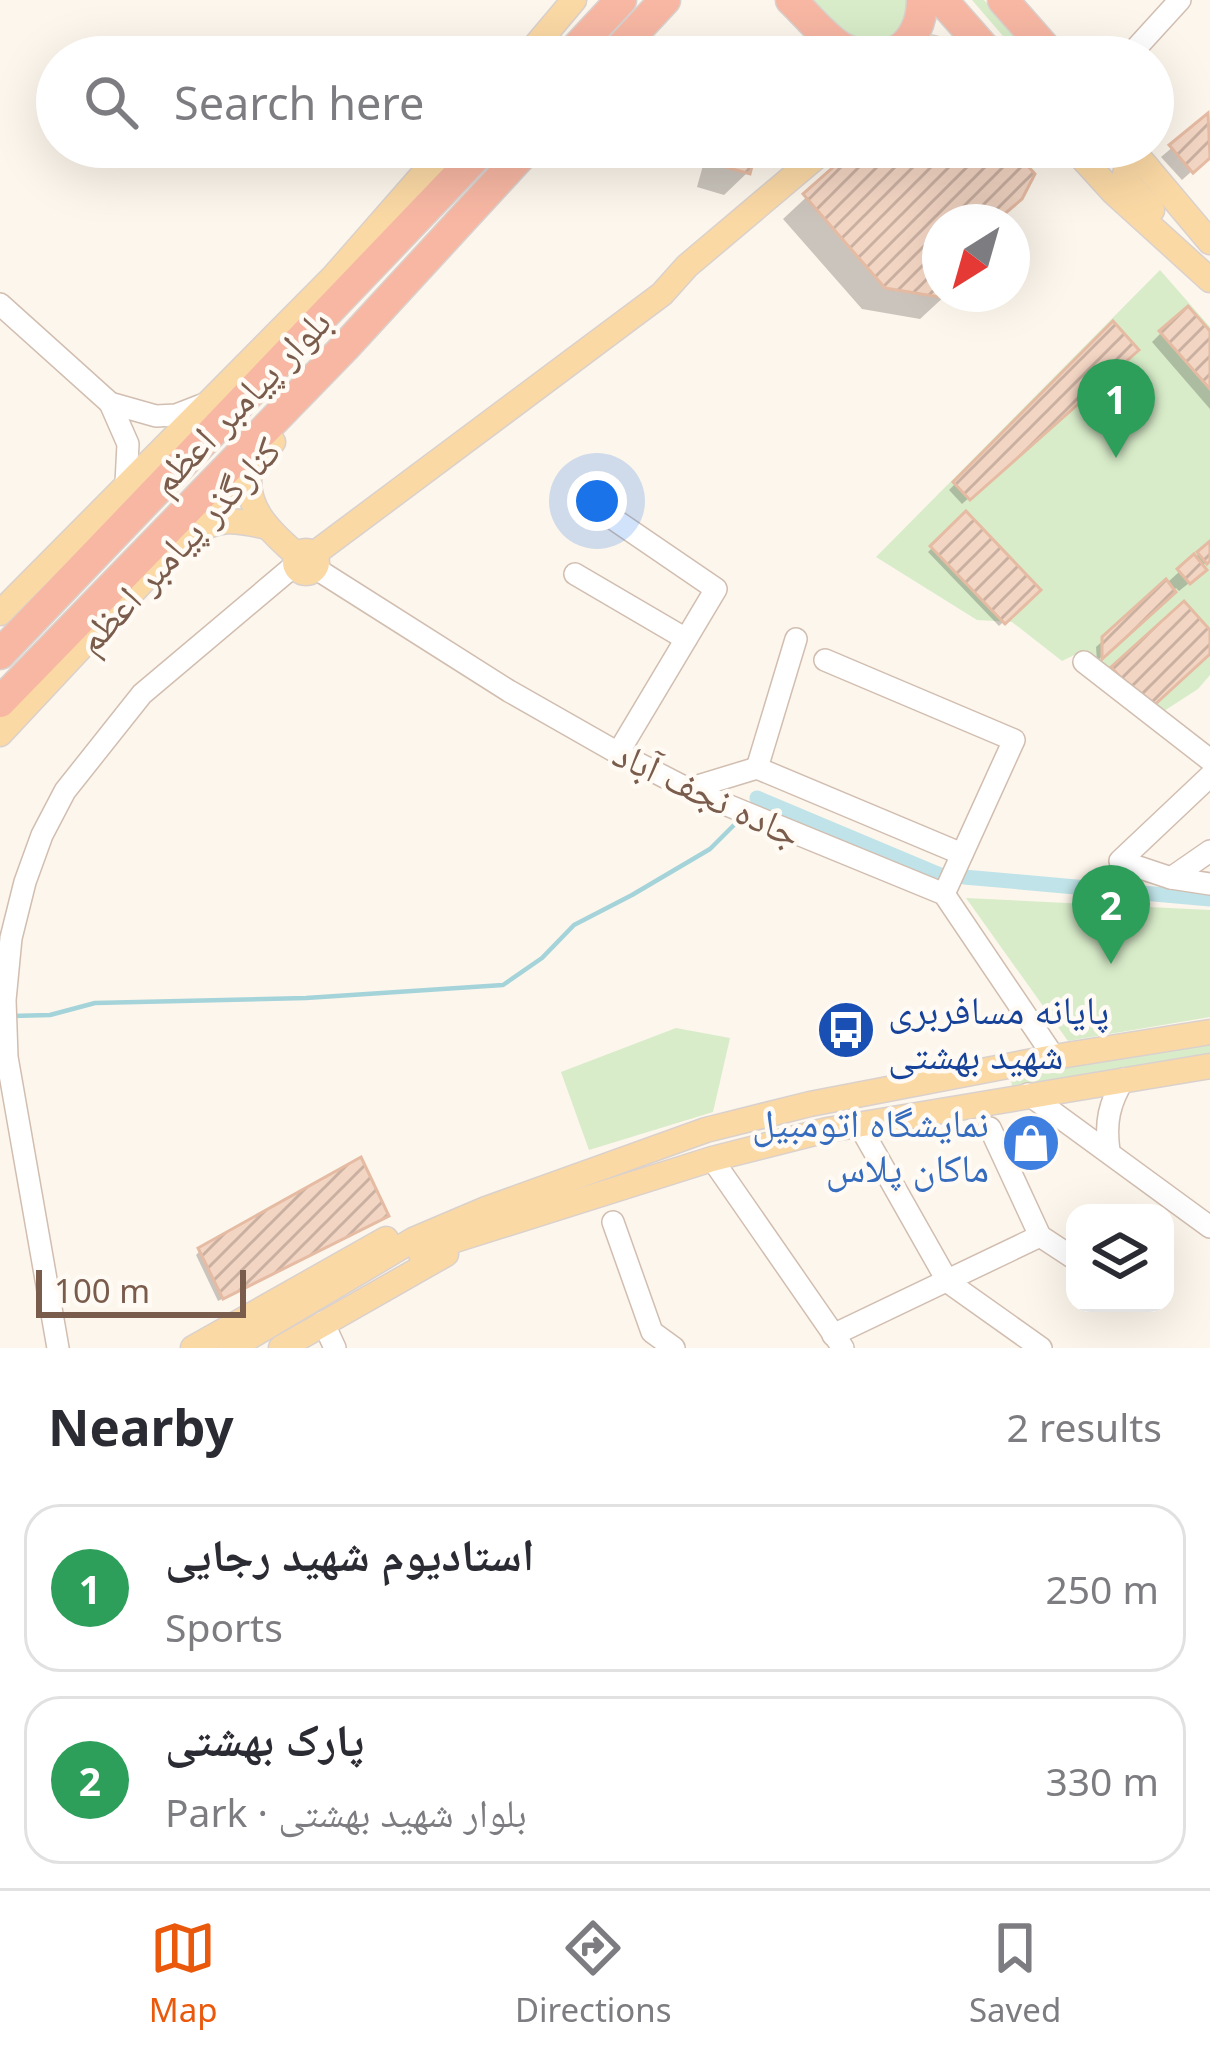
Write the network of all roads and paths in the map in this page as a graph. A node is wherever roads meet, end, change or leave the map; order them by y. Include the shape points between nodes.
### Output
1 (574, 0) edge
2 (621, 0) edge
3 (665, 0) edge
4 (791, 0) edge
5 (922, 0) edge
6 (942, 0) edge
7 (1180, 0) edge
8 (1010, 4) edge
9 (544, 36) edge
10 (588, 36) edge
11 (632, 36) edge
12 (828, 36) edge
13 (915, 36) edge
14 (974, 36) edge
15 (1036, 36) edge
16 (1147, 36) edge
17 (429, 168) edge
18 (465, 168) edge
19 (510, 168) edge
20 (803, 168) edge
21 (825, 168) edge
22 (1091, 168) edge
23 (1127, 168) edge
24 (1148, 168) edge
25 (421, 215) junction
26 (1210, 242) edge
27 (334, 276) junction
28 (1209, 280) edge
29 (662, 294) junction
30 (0, 304) edge
31 (345, 347) junction
32 (110, 403) junction
33 (207, 403) junction
34 (251, 465) junction
35 (126, 483) junction
36 (596, 507) dead end
37 (263, 526) junction
38 (169, 555) junction
39 (305, 561) junction
40 (575, 574) dead end
41 (0, 614) edge
42 (686, 639) junction
43 (796, 640) dead end
44 (0, 654) edge
45 (825, 660) dead end
46 (1084, 662) dead end
47 (0, 702) edge
48 (0, 734) edge
49 (618, 753) junction
50 (1210, 760) edge
51 (758, 768) junction
52 (1210, 776) edge
53 (688, 789) junction
54 (1210, 850) edge
55 (962, 854) junction
56 (1171, 878) junction
57 (1210, 884) edge
58 (944, 894) junction
59 (1210, 1032) edge
60 (1054, 1057) junction
61 (1210, 1066) edge
62 (1124, 1079) junction
63 (1028, 1094) junction
64 (858, 1123) junction
65 (990, 1128) dead end
66 (1109, 1151) junction
67 (712, 1160) junction
68 (486, 1220) junction
69 (613, 1222) dead end
70 (1210, 1227) edge
71 (1040, 1236) junction
72 (416, 1247) junction
73 (1066, 1253) edge
74 (948, 1282) junction
75 (323, 1322) junction
76 (838, 1342) edge
77 (58, 1348) edge
78 (194, 1348) edge
79 (231, 1348) edge
80 (257, 1348) edge
81 (281, 1348) edge
82 (335, 1348) edge
83 (674, 1348) edge
84 (1041, 1348) edge

1 - 9 main road
2 - 10 highway
3 - 11 highway
4 - 12 highway
5 - 13 highway
6 - 14 highway
7 - 16 street
8 - 15 highway
17 - 27 main road, کنارگذر پیامبر اعظم
18 - 25 highway, بلوار پیامبر اعظم
19 - 31 highway, بلوار پیامبر اعظم
20 - 29 main road
21 - 29 main road via 696,280
22 - 28 main road
23 - 28 main road via 1124,178
24 - 26 main road
25 - 27 highway
25 - 44 highway, بلوار پیامبر اعظم
27 - 33 main road, کنارگذر پیامبر اعظم
29 - 39 main road
30 - 32 street
31 - 34 main road, کنارگذر پیامبر اعظم
31 - 47 highway, بلوار پیامبر اعظم
32 - 33 street via 156,416
32 - 35 street via 128,445
33 - 35 main road, کنارگذر پیامبر اعظم
34 - 37 main road
34 - 38 main road, کنارگذر پیامبر اعظم
35 - 41 main road, کنارگذر پیامبر اعظم
36 - 42 street via 716,589
37 - 38 main road via 211,523
37 - 39 main road, جاده نجف آباد
38 - 48 main road, کنارگذر پیامبر اعظم
39 - 49 street, جاده نجف آباد
39 - 77 street via 142,694 65,791 25,882 11,938 7,1057
40 - 42 street
42 - 49 street
43 - 51 street
45 - 55 street via 1014,740
46 - 50 street
49 - 53 street, جاده نجف آباد
51 - 53 street
51 - 55 street
52 - 56 street via 1120,861
53 - 58 street, جاده نجف آباد
54 - 56 street
55 - 58 street
56 - 57 street
58 - 60 street
59 - 60 main road
60 - 68 main road via 706,1130
61 - 62 main road
62 - 63 main road
62 - 66 street via 1108,1113
63 - 64 main road
63 - 66 street
64 - 67 main road
64 - 74 street
65 - 71 street
66 - 70 street
67 - 68 main road
67 - 76 street
68 - 72 main road
68 - 75 main road
68 - 78 main road via 397,1234
69 - 83 street via 652,1332
71 - 73 street
71 - 74 street
72 - 79 main road
72 - 80 main road
74 - 76 street
74 - 84 street
75 - 81 main road
75 - 82 street

